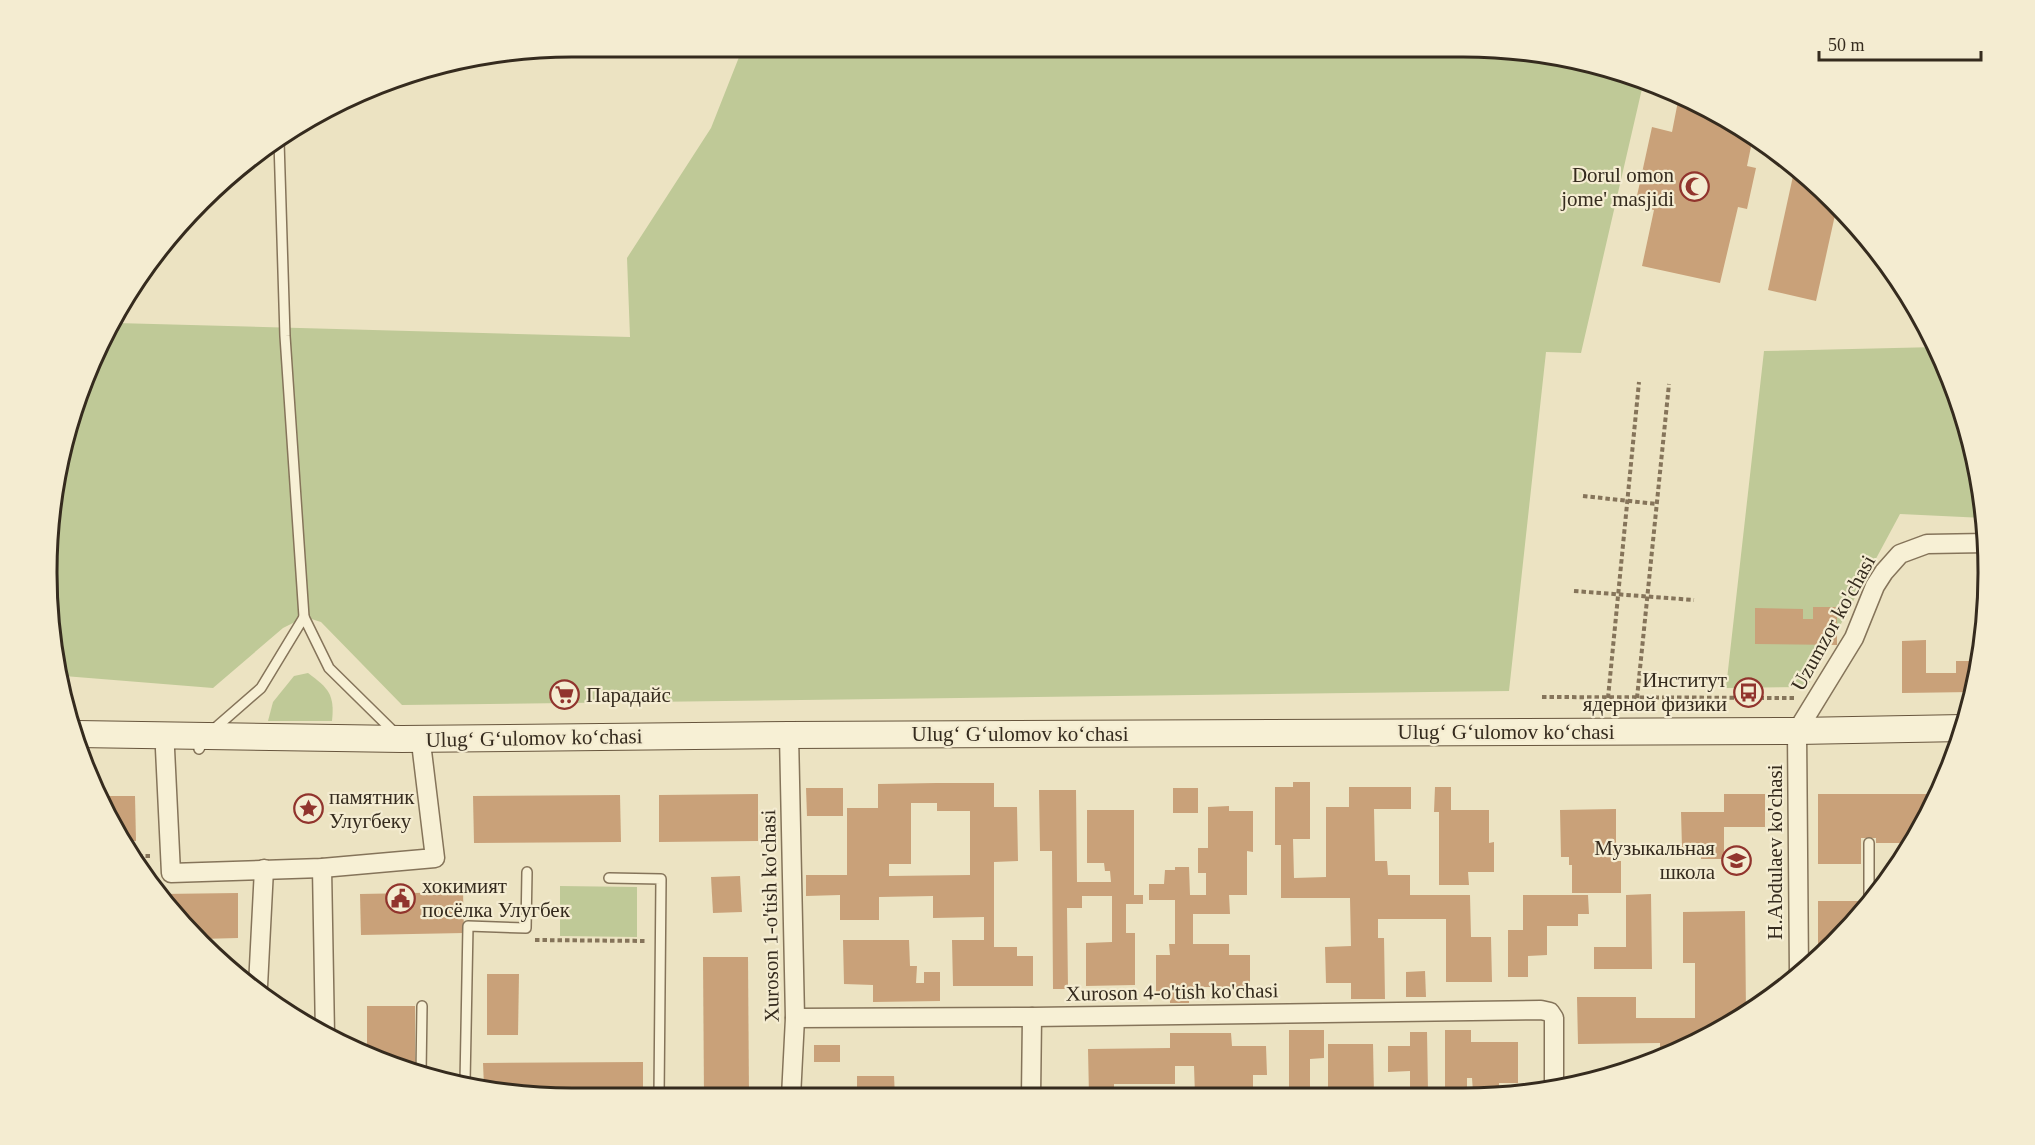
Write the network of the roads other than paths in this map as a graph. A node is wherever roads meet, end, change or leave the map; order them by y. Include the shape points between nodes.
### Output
1 (279, 149) edge
2 (1977, 543) edge
3 (304, 617) junction
4 (1954, 728) edge
5 (83, 734) edge
6 (1797, 735) junction
7 (1951, 738) edge
8 (789, 742) junction
9 (202, 743) junction
10 (412, 745) junction
11 (87, 747) edge
12 (165, 749) junction
13 (1869, 843) dead end
14 (322, 868) junction
15 (264, 869) junction
16 (527, 872) dead end
17 (609, 878) dead end
18 (1869, 888) edge
19 (1799, 963) edge
20 (258, 980) edge
21 (422, 1006) dead end
22 (1032, 1017) junction
23 (795, 1018) junction
24 (325, 1024) edge
25 (421, 1065) edge
26 (465, 1076) edge
27 (1554, 1080) edge
28 (659, 1088) edge
29 (791, 1088) edge
30 (1031, 1088) edge

1 - 3 lane via 285,336
2 - 6 street, Uzumzor ko'chasi via 1927,544 1900,554 1875,586 1854,638
3 - 9 lane via 261,688
3 - 10 lane via 329,668
4 - 6 main road, Ulugʻ Gʻulomov koʻchasi
5 - 9 main road, Ulugʻ Gʻulomov koʻchasi
6 - 7 main road, Ulugʻ Gʻulomov koʻchasi
6 - 8 main road, Ulugʻ Gʻulomov koʻchasi
6 - 19 street, H.Abdulaev ko'chasi
8 - 10 main road, Ulugʻ Gʻulomov koʻchasi
8 - 23 street, Хuroson 1-o'tish ko'chasi
9 - 10 main road, Ulugʻ Gʻulomov koʻchasi
9 - 12 main road, Ulugʻ Gʻulomov koʻchasi
10 - 14 street via 435,858
11 - 12 main road, Ulugʻ Gʻulomov koʻchasi
12 - 15 street via 171,873
13 - 18 lane
14 - 15 street
14 - 24 street
15 - 20 street
16 - 26 lane via 526,928 468,926
17 - 28 lane via 661,879
21 - 25 lane
22 - 23 street, Xuroson 4-o'tish ko'chasi
22 - 27 street, Xuroson 4-o'tish ko'chasi via 1541,1010 1550,1012 1554,1018
22 - 30 street
23 - 29 street, Хuroson 1-o'tish ko'chasi

